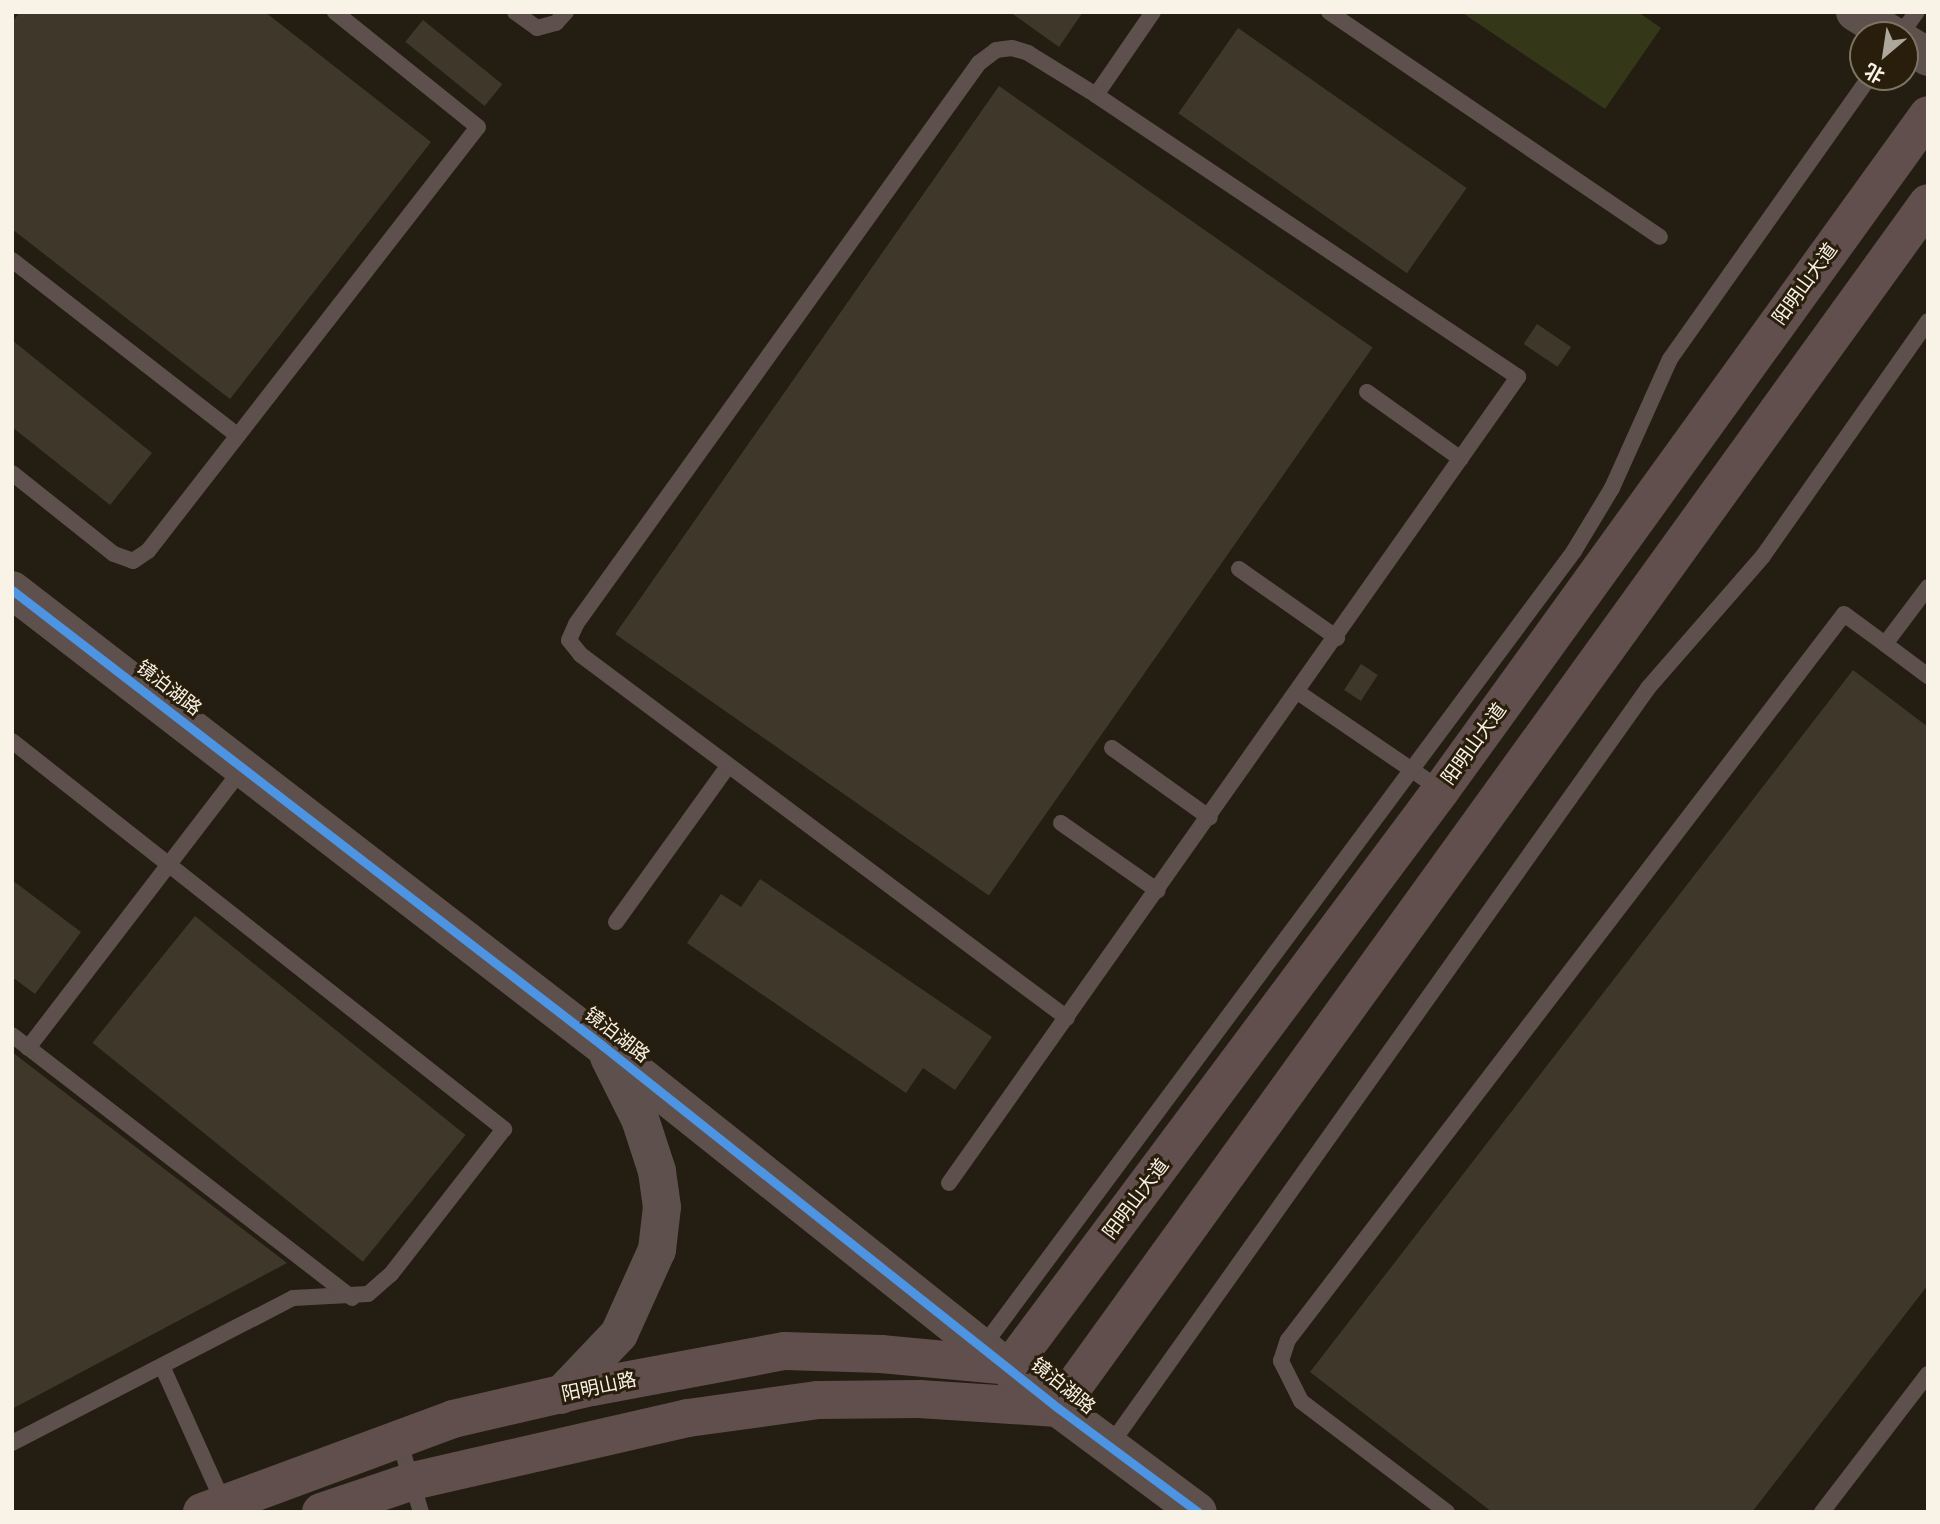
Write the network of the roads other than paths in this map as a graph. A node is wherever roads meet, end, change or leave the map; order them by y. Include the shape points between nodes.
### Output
1 (335, 12) edge
2 (515, 12) edge
3 (566, 12) edge
4 (1153, 12) edge
5 (1329, 12) edge
6 (1861, 91) edge
7 (1096, 95) junction
8 (1928, 115) edge
9 (1928, 203) edge
10 (1660, 237) dead end
11 (12, 260) edge
12 (1928, 321) edge
13 (1367, 392) dead end
14 (238, 436) junction
15 (1461, 459) junction
16 (12, 473) edge
17 (1239, 569) dead end
18 (1928, 587) edge
19 (12, 590) edge
20 (1337, 638) junction
21 (1885, 643) junction
22 (1928, 677) edge
23 (1299, 693) junction
24 (12, 741) edge
25 (1112, 748) dead end
26 (728, 766) junction
27 (243, 768) junction
28 (1427, 779) junction
29 (1210, 818) junction
30 (1061, 823) dead end
31 (171, 863) junction
32 (1158, 891) junction
33 (616, 922) dead end
34 (1067, 1018) junction
35 (12, 1035) edge
36 (603, 1046) junction
37 (28, 1048) junction
38 (949, 1183) dead end
39 (352, 1298) junction
40 (998, 1356) junction
41 (162, 1366) junction
42 (1928, 1374) edge
43 (562, 1395) junction
44 (1058, 1408) junction
45 (399, 1440) junction
46 (12, 1443) edge
47 (1111, 1444) junction
48 (417, 1496) edge
49 (213, 1508) edge
50 (1827, 1510) edge
51 (321, 1512) edge
52 (1198, 1512) edge
53 (1447, 1512) edge

1 - 14 lane via 478,127
2 - 3 lane via 537,27 556,23
4 - 7 lane
5 - 10 lane
6 - 28 lane via 1670,359 1612,488
7 - 15 lane via 1518,377
7 - 26 lane via 1012,48 996,50 979,63 576,624 569,640 581,655
8 - 28 main road, 阳明山大道
9 - 44 main road
11 - 14 lane
12 - 47 lane via 1763,556 1648,688
13 - 15 lane
14 - 16 lane via 148,551 133,561 114,554
15 - 20 lane
17 - 20 lane
18 - 21 lane
19 - 27 street, 镜泊湖路
20 - 23 lane
21 - 22 lane
21 - 53 lane via 1844,614 1288,1340 1281,1362 1301,1401
23 - 28 lane
23 - 29 lane
24 - 31 lane
25 - 29 lane
26 - 33 lane
26 - 34 lane
27 - 31 lane
27 - 36 street, 镜泊湖路
28 - 40 main road, 阳明山大道
29 - 32 lane
30 - 32 lane
31 - 37 lane
31 - 39 lane via 504,1129 391,1274 368,1294
32 - 34 lane
34 - 38 lane
35 - 37 lane
36 - 40 street, 镜泊湖路
36 - 43 street via 640,1119 657,1171 662,1207 657,1250 619,1334
37 - 39 lane
39 - 41 lane via 293,1298
40 - 43 main road, 阳明山路 via 785,1351
40 - 44 street, 镜泊湖路
41 - 46 lane
41 - 49 lane
42 - 50 lane
43 - 45 main road, 阳明山路 via 453,1419
44 - 47 street, 镜泊湖路
44 - 48 main road via 919,1399 817,1400 688,1418
45 - 48 lane
45 - 49 main road, 阳明山路
47 - 52 street, 镜泊湖路
48 - 51 main road

